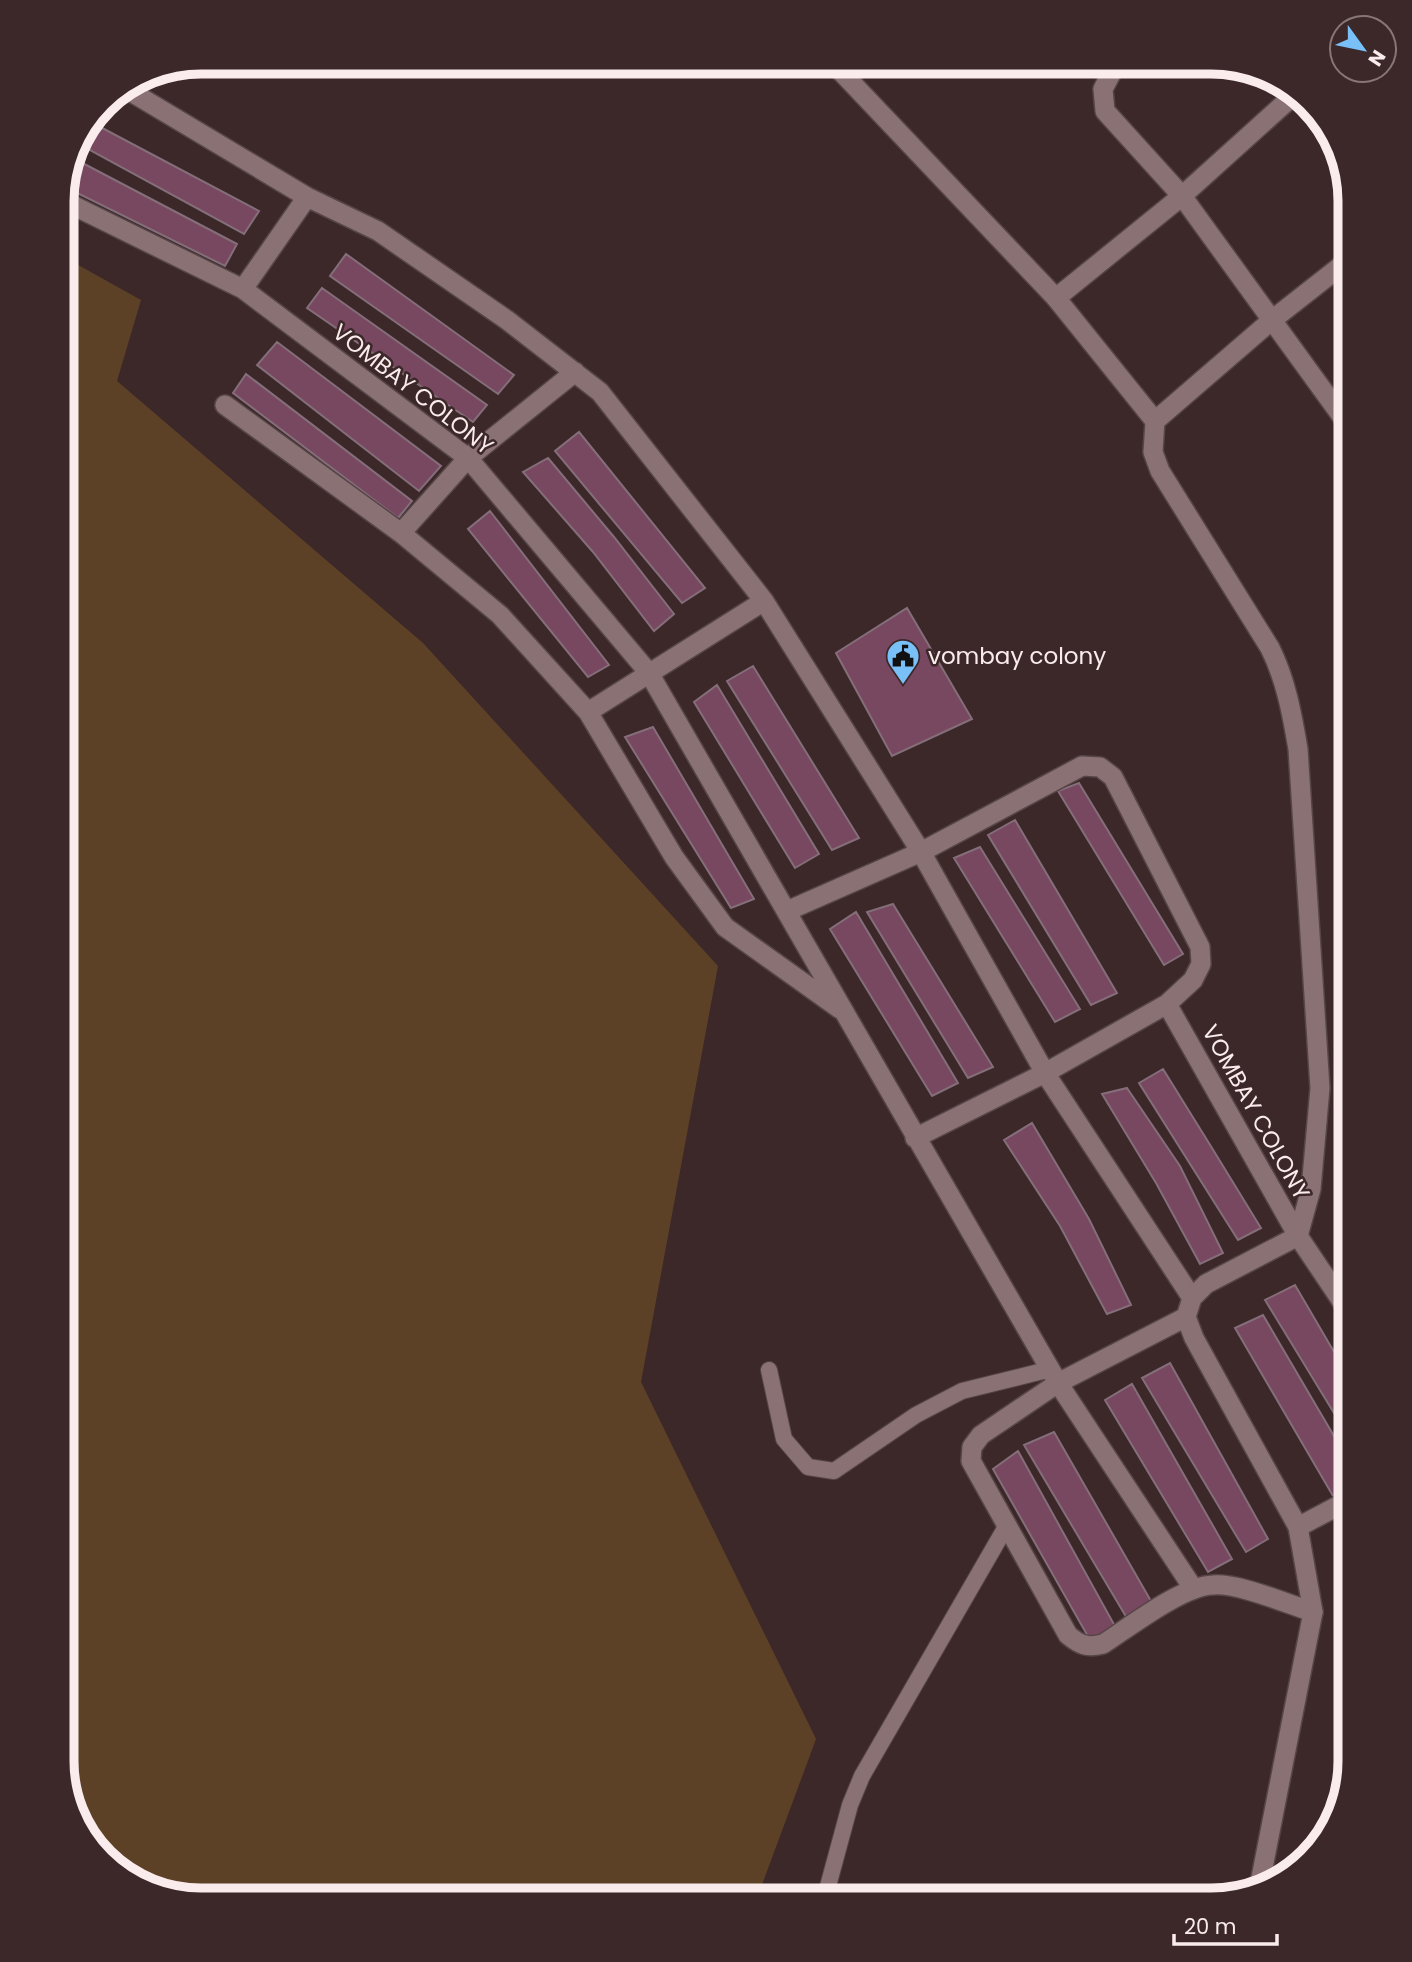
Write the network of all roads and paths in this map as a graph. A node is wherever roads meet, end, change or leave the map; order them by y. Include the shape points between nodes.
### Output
1 (843, 74) edge
2 (1112, 74) edge
3 (133, 93) edge
4 (1288, 100) edge
5 (1182, 196) junction
6 (307, 197) junction
7 (74, 206) edge
8 (1338, 268) edge
9 (243, 289) junction
10 (1056, 298) junction
11 (1272, 320) junction
12 (575, 372) junction
13 (225, 405) dead end
14 (1338, 411) edge
15 (1155, 421) junction
16 (468, 458) junction
17 (401, 533) junction
18 (764, 601) junction
19 (649, 673) junction
20 (588, 712) junction
21 (921, 852) junction
22 (787, 911) junction
23 (1167, 1004) junction
24 (845, 1013) junction
25 (1045, 1073) junction
26 (915, 1138) junction
27 (1298, 1236) junction
28 (1338, 1296) edge
29 (1192, 1298) junction
30 (1186, 1317) junction
31 (769, 1370) dead end
32 (1055, 1376) junction
33 (1338, 1506) edge
34 (1007, 1525) junction
35 (1298, 1527) junction
36 (1194, 1588) junction
37 (1313, 1612) junction
38 (1261, 1879) edge
39 (828, 1888) edge

1 - 10 street
2 - 5 street via 1103,89 1105,111
3 - 6 street
4 - 5 street
5 - 10 street
5 - 11 street
6 - 9 street
6 - 12 street via 378,231
7 - 9 street, VOMBAY COLONY
8 - 11 street
9 - 16 street, VOMBAY COLONY
10 - 15 street
11 - 14 street
11 - 15 street
12 - 16 street
12 - 18 street via 600,391
13 - 17 street
15 - 27 street via 1153,453 1160,471 1270,648 1293,720 1320,1087 1311,1189
16 - 17 street
16 - 19 street, VOMBAY COLONY
17 - 20 street via 500,615
18 - 19 street
18 - 21 street
19 - 20 street
19 - 22 street, VOMBAY COLONY
20 - 24 street via 674,857 725,927
21 - 22 street
21 - 23 street via 1082,766 1100,767 1113,777 1200,947 1201,964 1193,980
21 - 25 street
22 - 24 street, VOMBAY COLONY
23 - 25 street
23 - 27 street, VOMBAY COLONY
24 - 26 street, VOMBAY COLONY
25 - 26 street
25 - 29 street
26 - 32 street, VOMBAY COLONY
27 - 28 street, VOMBAY COLONY
27 - 29 street, VOMBAY COLONY via 1206,1284
29 - 30 street
30 - 32 street
30 - 35 street
31 - 32 lane via 784,1439 808,1467 834,1471 916,1415 962,1391
32 - 34 street via 972,1447 971,1461
32 - 36 street, VOMBAY COLONY
33 - 35 street
34 - 36 street via 1068,1635 1077,1643 1089,1647 1103,1644
34 - 39 lane via 862,1776
35 - 37 street
36 - 37 street via 1235,1587
37 - 38 street

